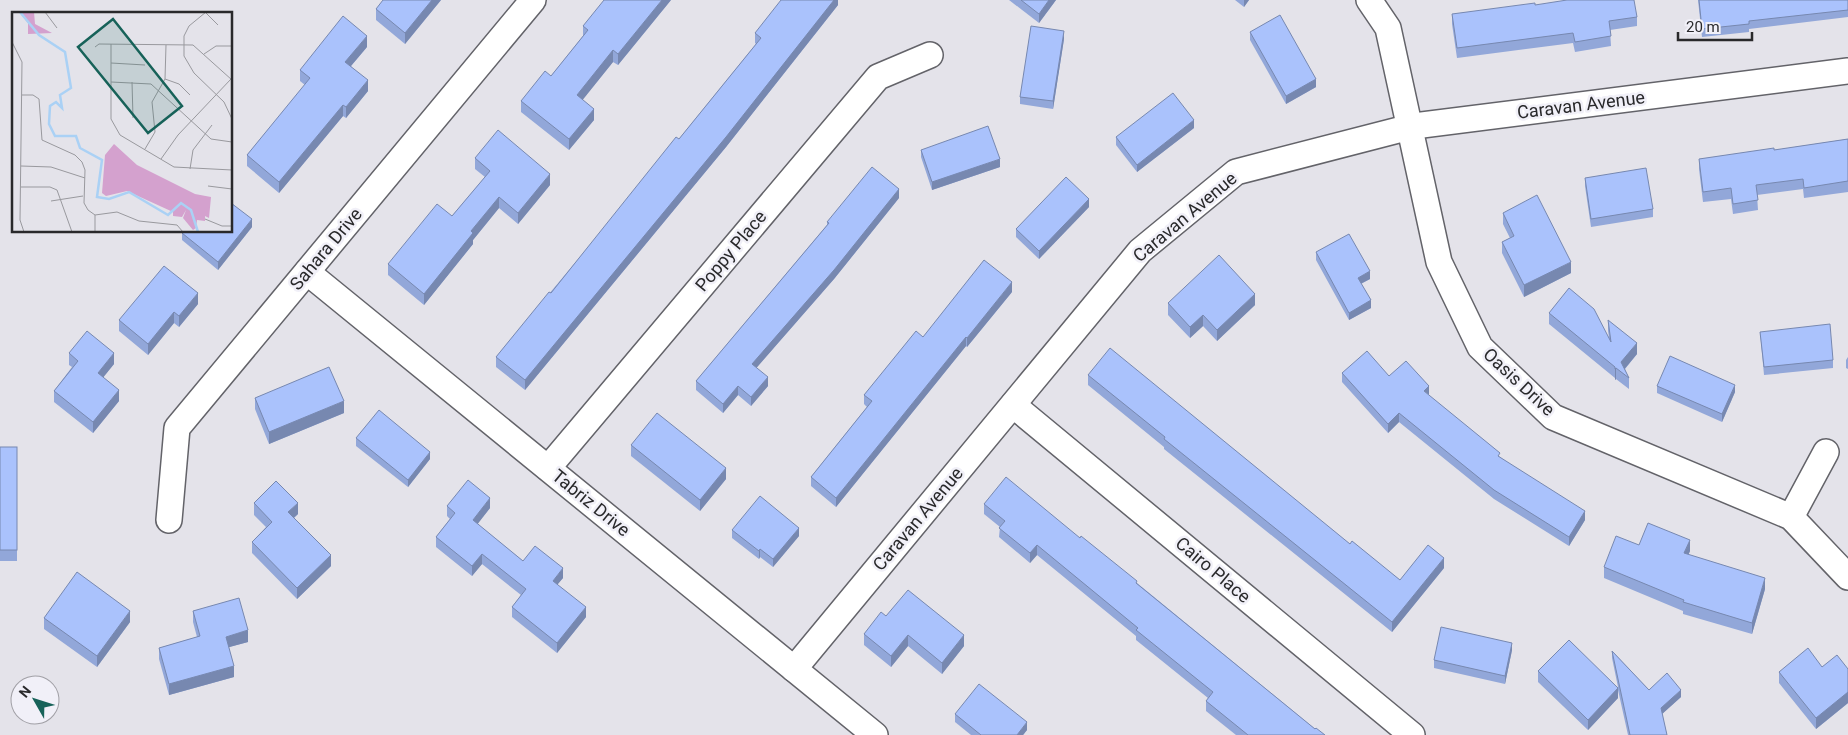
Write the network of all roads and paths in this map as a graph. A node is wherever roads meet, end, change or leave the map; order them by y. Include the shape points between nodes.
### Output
1 (533, 0) edge
2 (1369, 0) edge
3 (930, 55) dead end
4 (1848, 71) edge
5 (1410, 128) junction
6 (307, 272) junction
7 (1013, 404) junction
8 (1826, 452) dead end
9 (548, 468) junction
10 (1791, 516) junction
11 (169, 520) dead end
12 (1848, 577) edge
13 (794, 669) junction
14 (875, 735) edge
15 (1412, 735) edge

1 - 6 street, Sahara Drive
2 - 5 street, Oasis Drive via 1388,28
3 - 9 street, Poppy Place via 878,77
4 - 5 street, Caravan Avenue
5 - 7 street, Caravan Avenue via 1236,172 1140,251
5 - 10 street, Oasis Drive via 1439,262 1480,347 1553,417
6 - 9 street, Tabriz Drive
6 - 11 street, Sahara Drive via 177,428
7 - 13 street, Caravan Avenue
7 - 15 street, Cairo Place
8 - 10 street
9 - 13 street, Tabriz Drive
10 - 12 street, Oasis Drive
13 - 14 street, Tabriz Drive

